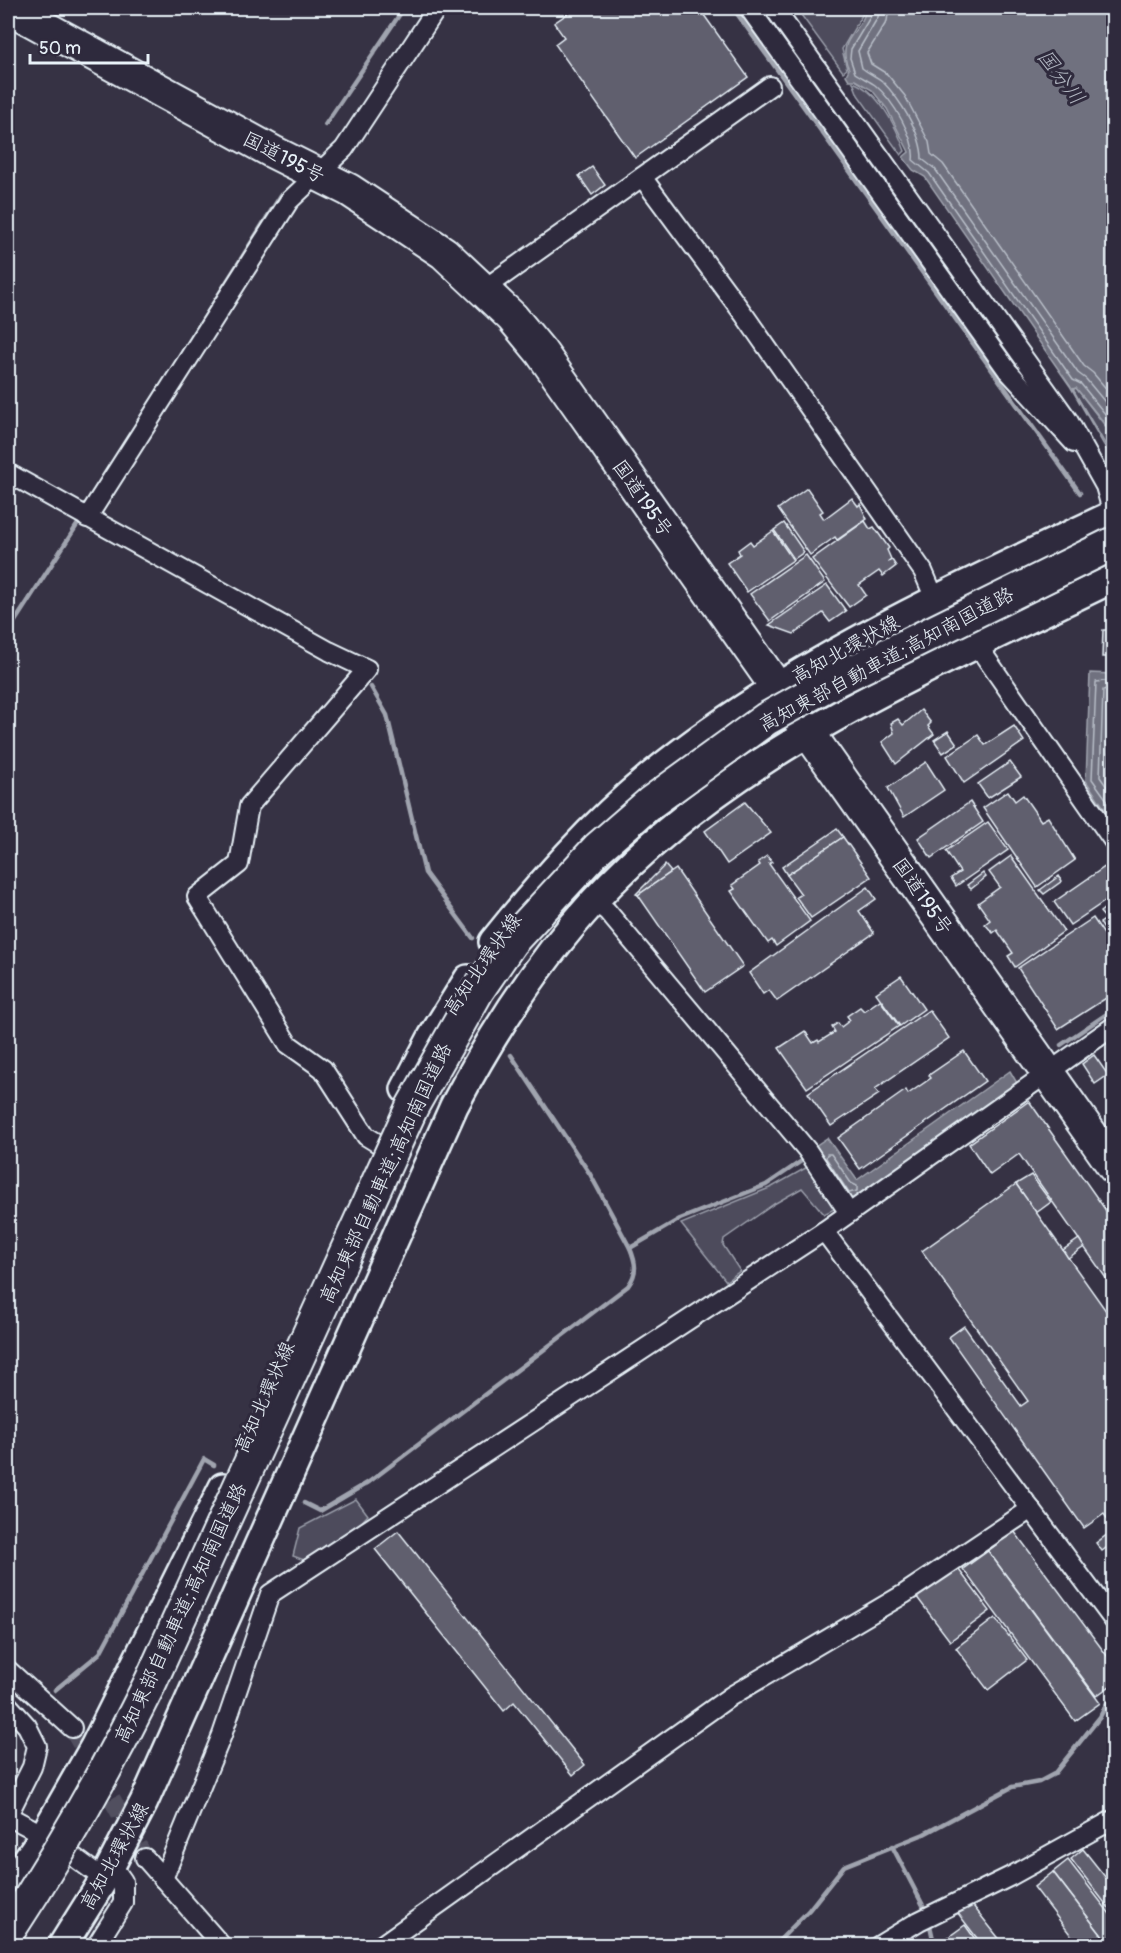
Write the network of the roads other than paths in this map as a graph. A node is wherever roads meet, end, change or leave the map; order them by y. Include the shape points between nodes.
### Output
1 (9, 8) edge
2 (437, 8) edge
3 (749, 8) edge
4 (774, 8) edge
5 (770, 86) dead end
6 (319, 174) junction
7 (642, 177) junction
8 (484, 289) junction
9 (1083, 451) junction
10 (8, 473) edge
11 (1113, 514) edge
12 (87, 518) junction
13 (1113, 543) edge
14 (1113, 578) edge
15 (935, 599) junction
16 (977, 645) junction
17 (776, 688) junction
18 (807, 733) junction
19 (1113, 842) edge
20 (594, 901) junction
21 (1113, 1026) edge
22 (1048, 1072) junction
23 (380, 1144) junction
24 (1113, 1167) edge
25 (849, 1213) junction
26 (824, 1231) junction
27 (1031, 1509) junction
28 (240, 1587) junction
29 (270, 1594) junction
30 (1113, 1621) edge
31 (8, 1670) edge
32 (8, 1705) edge
33 (72, 1728) tunnel mouth
34 (8, 1816) edge
35 (1113, 1819) edge
36 (44, 1835) junction
37 (145, 1858) tunnel mouth
38 (108, 1872) junction
39 (163, 1879) junction
40 (8, 1886) edge
41 (123, 1903) junction
42 (8, 1932) edge
43 (62, 1946) edge
44 (96, 1946) edge
45 (108, 1946) edge
46 (222, 1946) edge
47 (380, 1946) edge
48 (878, 1946) edge

1 - 6 highway, 国道195号
2 - 6 street via 344,149
3 - 9 street via 1008,371
4 - 9 street via 1068,420
5 - 7 street
6 - 8 highway, 国道195号 via 444,252
6 - 12 street via 289,201
7 - 8 street
7 - 15 street via 896,532 923,571
8 - 17 highway, 国道195号 via 541,352
9 - 11 street via 1106,486
10 - 12 street
11 - 15 main road, 高知北環状線
12 - 23 street via 367,669 249,806 239,864 197,897 288,1044 322,1069 366,1136
13 - 42 highway, 高知東部自動車道;高知南国道路, bridge via 766,719 650,802 598,848 511,942 472,999 412,1107 118,1748
14 - 16 main road, 高知北環状線
15 - 17 main road, 高知北環状線
16 - 18 main road, 高知北環状線
16 - 19 street
17 - 18 highway, 国道195号
17 - 23 main road, 高知北環状線 via 652,775 585,836 537,888 462,988 432,1037
18 - 20 main road, 高知北環状線 via 690,813
18 - 22 highway, 国道195号
20 - 25 street via 607,911 811,1156
20 - 28 main road, 高知北環状線 via 506,1013 454,1106
21 - 22 street
22 - 24 highway, 国道195号
22 - 25 street
23 - 36 main road, 高知北環状線 via 226,1480 94,1747
25 - 26 street
26 - 27 street
26 - 29 street
27 - 30 street
27 - 47 street via 904,1594 730,1696
28 - 29 street via 260,1588
28 - 38 main road, 高知北環状線 via 144,1802
29 - 39 street via 222,1735
31 - 33 street
32 - 34 street via 27,1726 37,1746 32,1767
34 - 36 street
35 - 48 street via 1011,1876 919,1920
36 - 38 street
36 - 40 main road, 高知北環状線
37 - 39 street
38 - 41 street via 123,1881
38 - 43 main road, 高知北環状線
39 - 46 street
41 - 44 street
41 - 45 street

